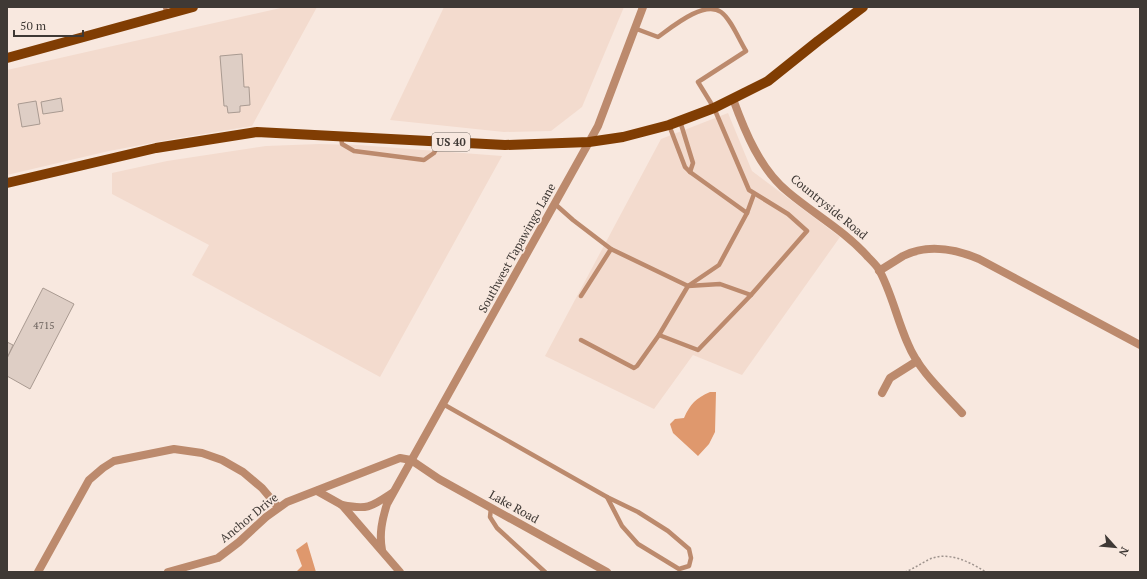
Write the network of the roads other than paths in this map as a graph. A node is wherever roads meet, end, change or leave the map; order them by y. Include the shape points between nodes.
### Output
1 (193, 7) edge
2 (643, 7) edge
3 (863, 7) edge
4 (166, 11) edge
5 (634, 28) junction
6 (7, 58) edge
7 (733, 99) junction
8 (714, 108) junction
9 (680, 121) junction
10 (668, 125) junction
11 (341, 136) junction
12 (440, 141) junction
13 (589, 142) junction
14 (690, 172) junction
15 (7, 183) edge
16 (754, 194) junction
17 (555, 204) junction
18 (748, 213) junction
19 (611, 249) junction
20 (879, 271) junction
21 (688, 286) junction
22 (751, 295) junction
23 (581, 296) dead end
24 (658, 335) junction
25 (581, 340) dead end
26 (1140, 345) edge
27 (916, 361) junction
28 (882, 393) dead end
29 (444, 404) junction
30 (962, 413) dead end
31 (411, 460) junction
32 (317, 491) junction
33 (393, 493) junction
34 (607, 497) junction
35 (342, 505) junction
36 (278, 507) junction
37 (491, 508) junction
38 (382, 550) junction
39 (38, 572) edge
40 (168, 572) edge
41 (400, 572) edge
42 (545, 572) edge
43 (607, 572) edge

1 - 4 main road
2 - 5 street, Southwest Tapawingo Lane
3 - 7 main road, US 40 via 768,81
4 - 6 main road
5 - 8 lane via 658,37 703,9 712,8 721,12 746,51 698,82
5 - 13 street, Southwest Tapawingo Lane via 598,126
7 - 8 main road, US 40
7 - 20 street, Countryside Road via 744,130 775,178 787,191 861,249
8 - 9 main road, US 40
8 - 16 lane via 749,190
9 - 10 main road, US 40
9 - 14 lane via 694,163
10 - 13 main road, US 40 via 623,138
10 - 14 lane via 685,167
11 - 12 main road, US 40
11 - 12 lane via 342,144 354,151 424,160 434,153
11 - 15 main road, US 40 via 257,132 156,148
12 - 13 main road, US 40 via 505,145
13 - 17 street, Southwest Tapawingo Lane
14 - 18 lane
16 - 18 lane
16 - 22 lane via 788,214 807,231
17 - 19 lane
17 - 29 street, Southwest Tapawingo Lane
18 - 21 lane via 720,265
19 - 21 lane
19 - 23 lane
20 - 26 street via 904,256 919,251 942,249 961,252 979,259
20 - 27 street, Countryside Road
21 - 22 lane via 720,284
21 - 24 lane
22 - 24 lane via 698,350
24 - 25 lane via 634,368
27 - 28 street via 890,378
27 - 30 street, Countryside Road
29 - 31 street, Southwest Tapawingo Lane
29 - 34 lane
31 - 32 street, Anchor Drive via 400,458
31 - 33 street, Southwest Tapawingo Lane
31 - 37 street, Lake Road
32 - 35 street
32 - 36 street, Anchor Drive
33 - 35 street via 370,507
33 - 38 street via 382,518
34 - 34 lane via 622,526 638,544 679,569 689,566 689,549 668,531
35 - 38 street
36 - 39 street via 262,488 243,472 222,460 202,453 174,449 114,461 89,480
36 - 40 street, Anchor Drive via 218,558
37 - 42 lane via 490,517 497,528
37 - 43 street, Lake Road
38 - 41 street

